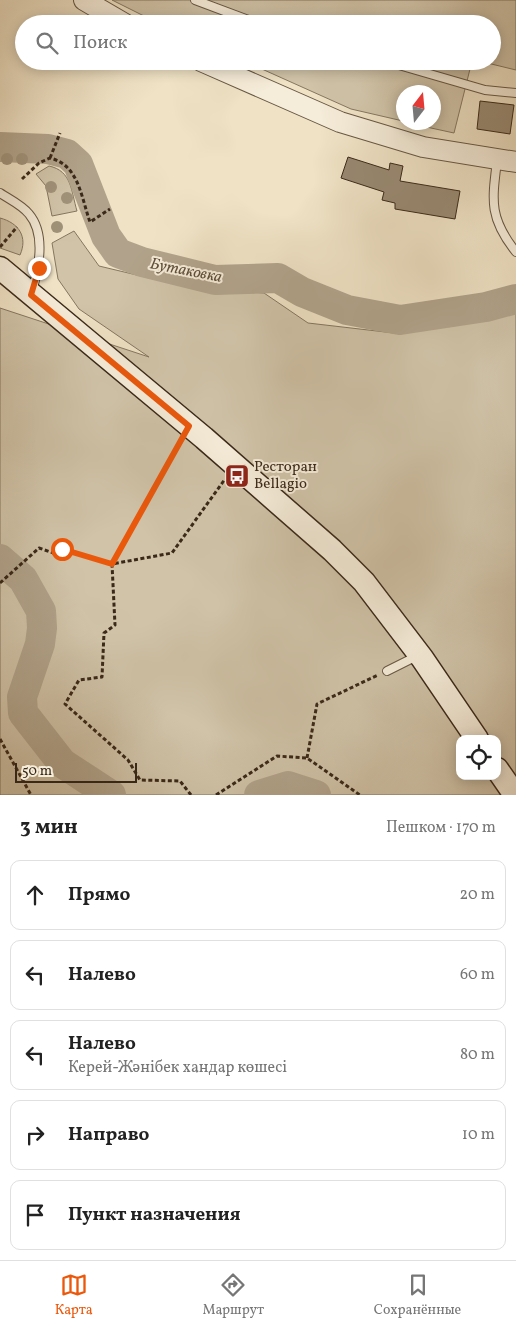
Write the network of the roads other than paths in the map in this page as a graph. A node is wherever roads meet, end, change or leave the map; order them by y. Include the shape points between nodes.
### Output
1 (84, 0) edge
2 (195, 0) edge
3 (110, 15) edge
4 (235, 15) edge
5 (221, 70) edge
6 (416, 70) edge
7 (516, 93) edge
8 (507, 160) edge
9 (0, 193) edge
10 (516, 252) edge
11 (0, 268) edge
12 (31, 295) junction
13 (420, 655) junction
14 (387, 671) road end
15 (474, 735) edge
16 (501, 775) edge
17 (515, 795) edge

1 - 3 street
2 - 4 lane
5 - 8 street via 340,122 423,147
6 - 7 lane via 486,90
8 - 10 lane via 493,197 494,214
9 - 12 lane via 29,214 37,229 39,268
11 - 12 main road
12 - 13 main road via 332,550 364,582
13 - 14 lane
13 - 15 main road
16 - 17 main road

